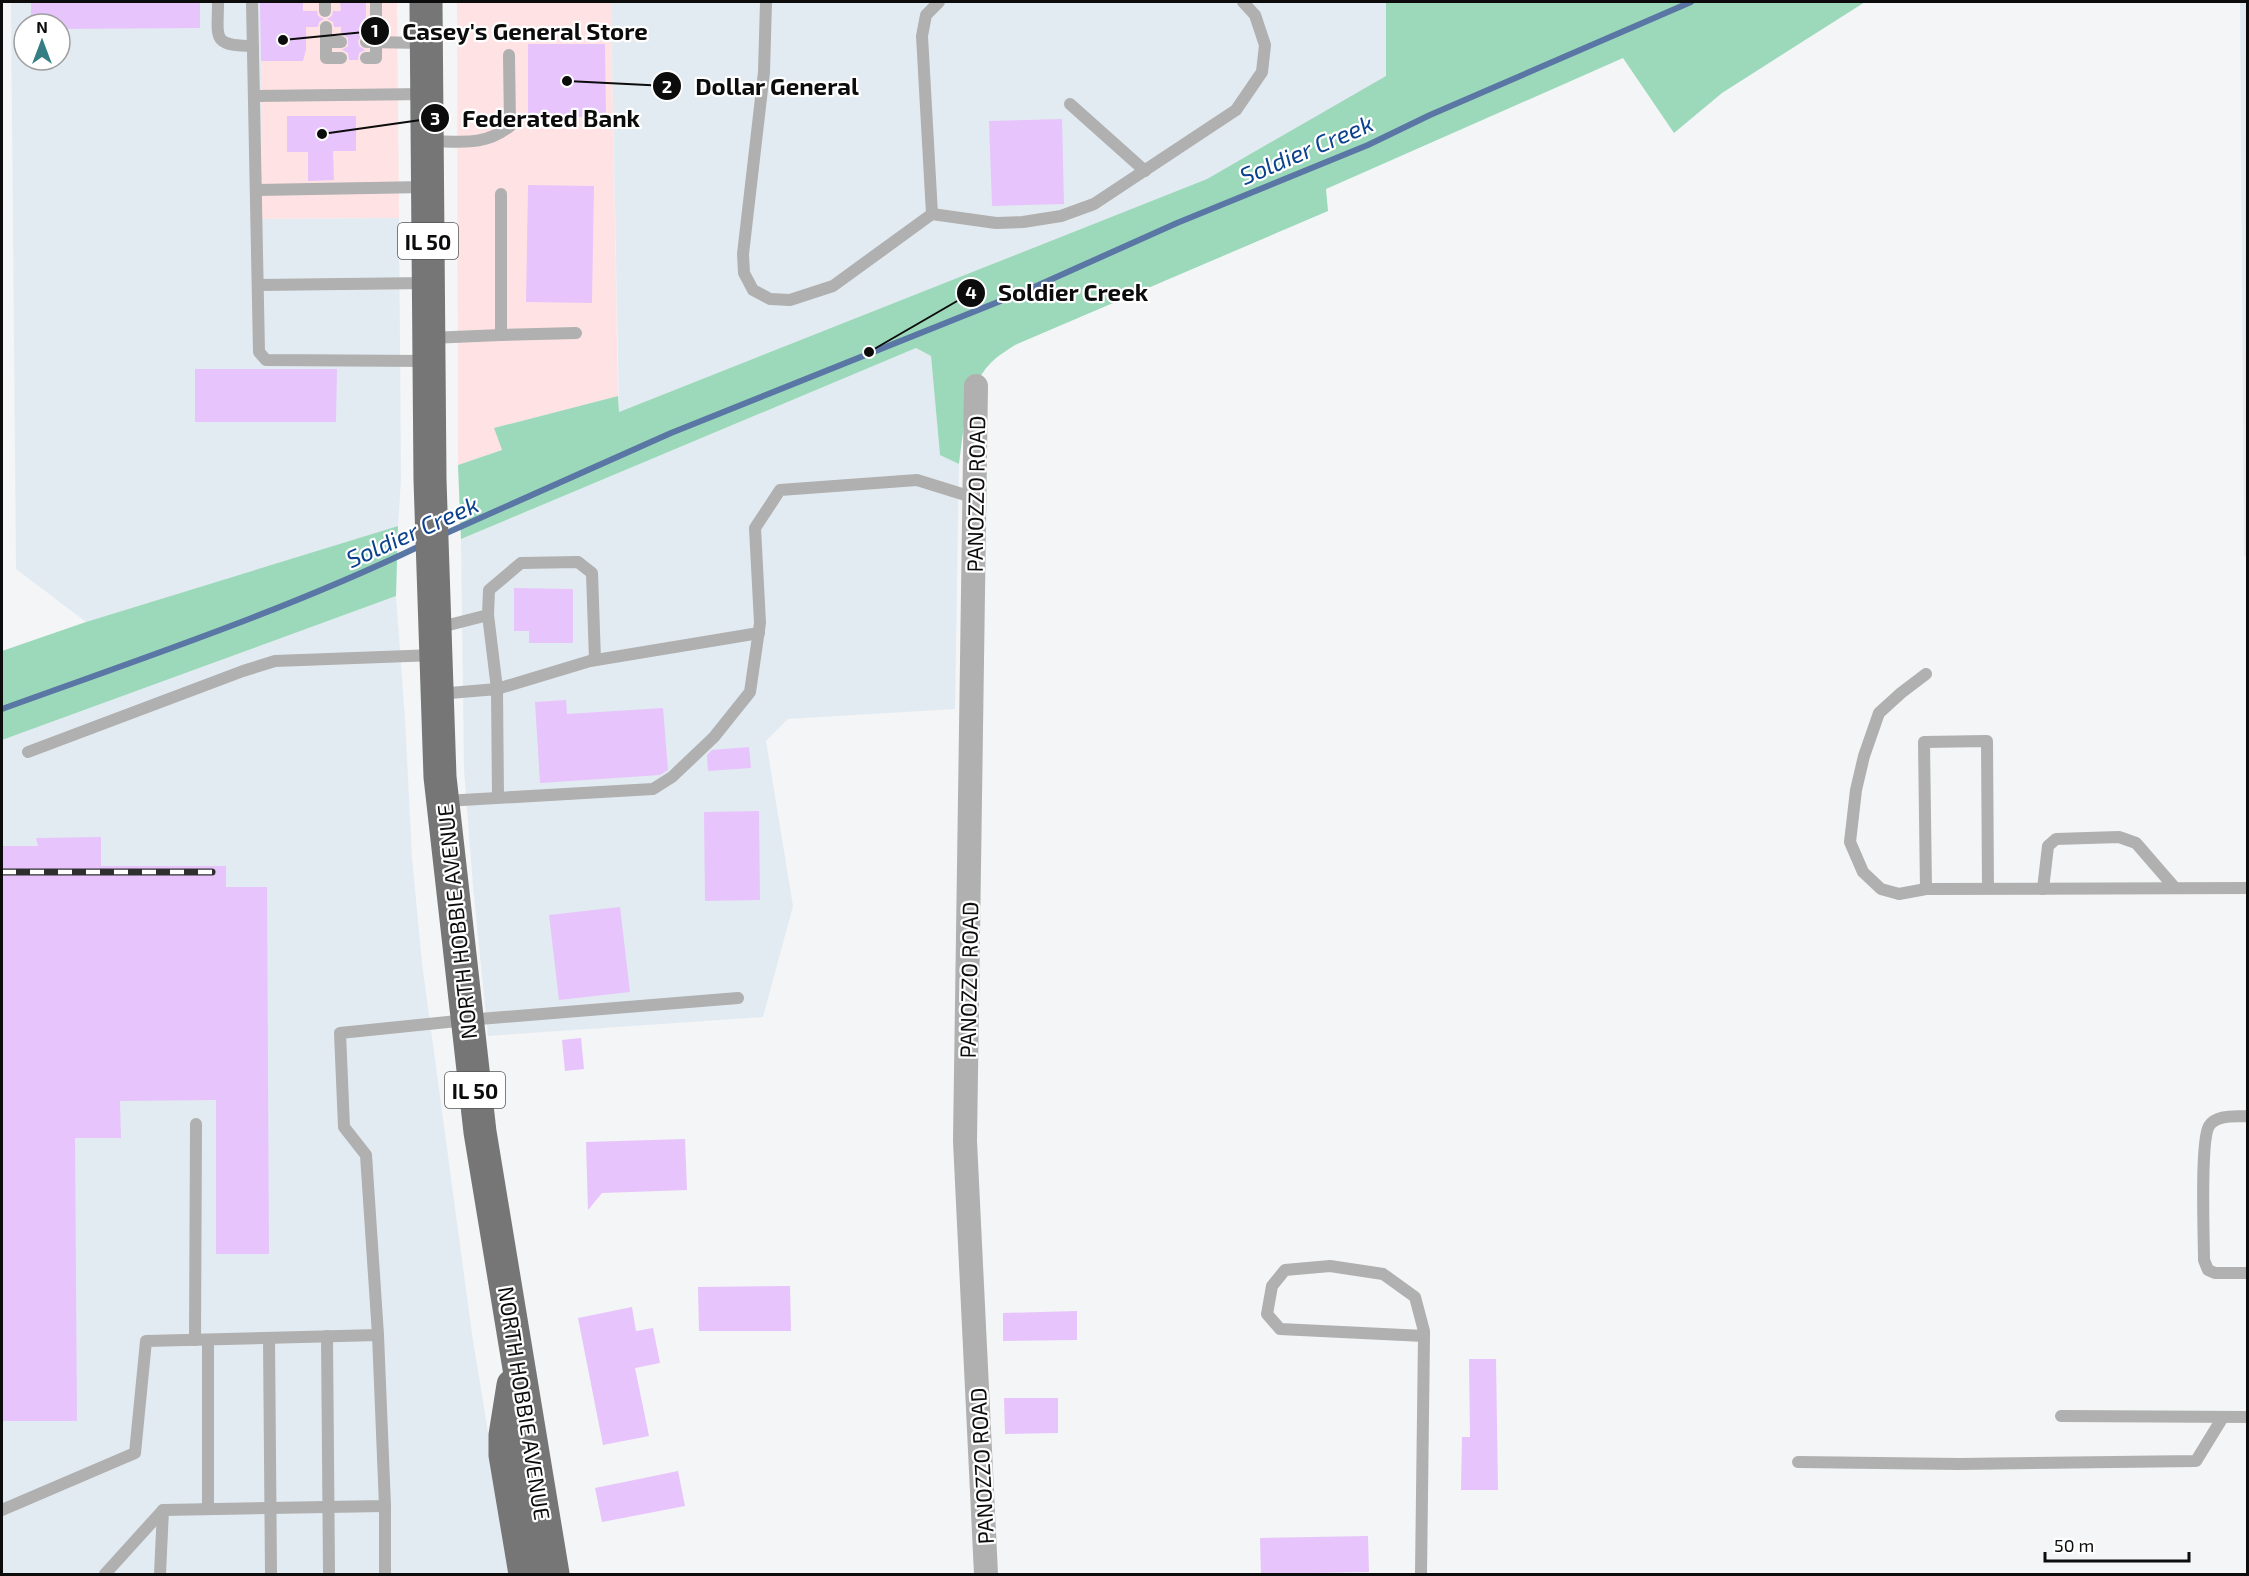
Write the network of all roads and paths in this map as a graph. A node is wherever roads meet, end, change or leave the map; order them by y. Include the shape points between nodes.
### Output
1 (218, 2) edge
2 (252, 2) edge
3 (376, 2) edge
4 (426, 2) edge
5 (766, 2) edge
6 (939, 2) edge
7 (1243, 2) edge
8 (326, 27) dead end
9 (326, 42) junction
10 (341, 42) dead end
11 (371, 42) junction
12 (426, 43) junction
13 (253, 46) junction
14 (508, 55) dead end
15 (341, 58) dead end
16 (366, 58) dead end
17 (427, 94) junction
18 (254, 96) junction
19 (1070, 104) dead end
20 (427, 141) junction
21 (1145, 171) junction
22 (428, 187) junction
23 (256, 190) junction
24 (501, 194) dead end
25 (932, 214) junction
26 (428, 283) junction
27 (258, 285) junction
28 (576, 333) dead end
29 (501, 335) junction
30 (429, 350) junction
31 (976, 386) dead end
32 (975, 498) junction
33 (488, 615) junction
34 (435, 628) junction
35 (759, 633) junction
36 (595, 660) junction
37 (1926, 674) dead end
38 (497, 689) junction
39 (437, 694) junction
40 (28, 752) dead end
41 (498, 798) junction
42 (443, 801) junction
43 (2175, 888) junction
44 (2247, 888) edge
45 (1926, 889) junction
46 (1988, 889) junction
47 (2043, 889) junction
48 (738, 998) dead end
49 (467, 1020) junction
50 (2247, 1116) edge
51 (196, 1124) dead end
52 (2247, 1272) edge
53 (378, 1335) junction
54 (327, 1336) junction
55 (1424, 1336) junction
56 (269, 1338) junction
57 (202, 1340) junction
58 (518, 1360) junction
59 (2061, 1416) dead end
60 (2223, 1417) junction
61 (2247, 1417) edge
62 (1798, 1461) dead end
63 (385, 1506) junction
64 (271, 1508) junction
65 (328, 1508) junction
66 (208, 1509) junction
67 (2, 1510) edge
68 (163, 1510) junction
69 (105, 1575) edge
70 (160, 1575) edge
71 (271, 1575) edge
72 (329, 1575) edge
73 (385, 1575) edge
74 (525, 1575) edge
75 (553, 1575) edge
76 (986, 1575) edge
77 (1421, 1575) edge

1 - 13 lane via 218,38 232,46
2 - 13 lane
3 - 11 lane
4 - 12 main road, IL 50
5 - 25 lane via 764,72 743,254 744,273 753,290 770,299 790,300 833,286
6 - 25 lane via 926,15 922,36
7 - 21 lane via 1255,15 1265,45 1262,72 1236,110
8 - 9 lane
9 - 10 lane
9 - 15 lane via 326,58
11 - 12 lane
11 - 16 lane via 376,58
12 - 17 main road, IL 50
13 - 18 lane
14 - 20 lane via 510,126 497,137 482,141
17 - 18 lane
17 - 20 main road, IL 50
18 - 23 lane
19 - 21 lane
20 - 22 main road, IL 50
21 - 25 lane via 1094,204 1061,216 996,223
22 - 23 lane
22 - 26 main road, IL 50
23 - 27 lane
24 - 29 lane
26 - 27 lane
26 - 30 main road, IL 50
27 - 30 lane via 259,352 266,360
28 - 29 lane
29 - 30 lane
30 - 34 main road, NORTH HOBBIE AVENUE / IL 50
31 - 32 street, PANOZZO ROAD
32 - 35 lane via 917,480 780,490 755,528
32 - 76 street, PANOZZO ROAD via 965,1141
33 - 34 lane
33 - 36 lane via 489,590 521,563 578,562 592,573
33 - 38 lane
34 - 39 main road, NORTH HOBBIE AVENUE / IL 50
34 - 40 lane via 274,661
35 - 36 lane
35 - 41 lane via 750,692 714,737 654,789
36 - 38 lane
37 - 45 lane via 1879,713 1856,790 1850,842 1863,872 1881,889 1899,894
38 - 39 lane
38 - 41 lane
39 - 42 main road, NORTH HOBBIE AVENUE / IL 50
41 - 42 lane
42 - 49 main road, NORTH HOBBIE AVENUE / IL 50
43 - 44 lane
43 - 47 lane
43 - 47 lane via 2136,843 2120,837 2056,839 2048,846
45 - 46 lane
45 - 46 lane via 1924,742 1987,741
46 - 47 lane
48 - 49 lane
49 - 53 lane via 340,1033 344,1127 366,1155
49 - 58 main road, NORTH HOBBIE AVENUE / IL 50 via 480,1132
50 - 52 lane via 2218,1118 2208,1127 2204,1150 2204,1260 2215,1273
51 - 57 lane
53 - 54 lane
53 - 63 lane
54 - 56 lane
54 - 65 lane
55 - 55 lane via 1415,1297 1383,1274 1330,1266 1285,1270 1272,1286 1267,1314 1280,1329
55 - 77 lane
56 - 57 lane
56 - 64 lane
57 - 66 lane
57 - 67 lane via 146,1341 135,1453
58 - 74 main road via 505,1455
58 - 75 main road, NORTH HOBBIE AVENUE / IL 50
59 - 60 lane
60 - 61 lane
60 - 62 lane via 2196,1461
63 - 65 lane
63 - 73 lane
64 - 65 lane
64 - 66 lane
64 - 71 lane
65 - 72 lane
66 - 68 lane
68 - 69 lane
68 - 70 lane

